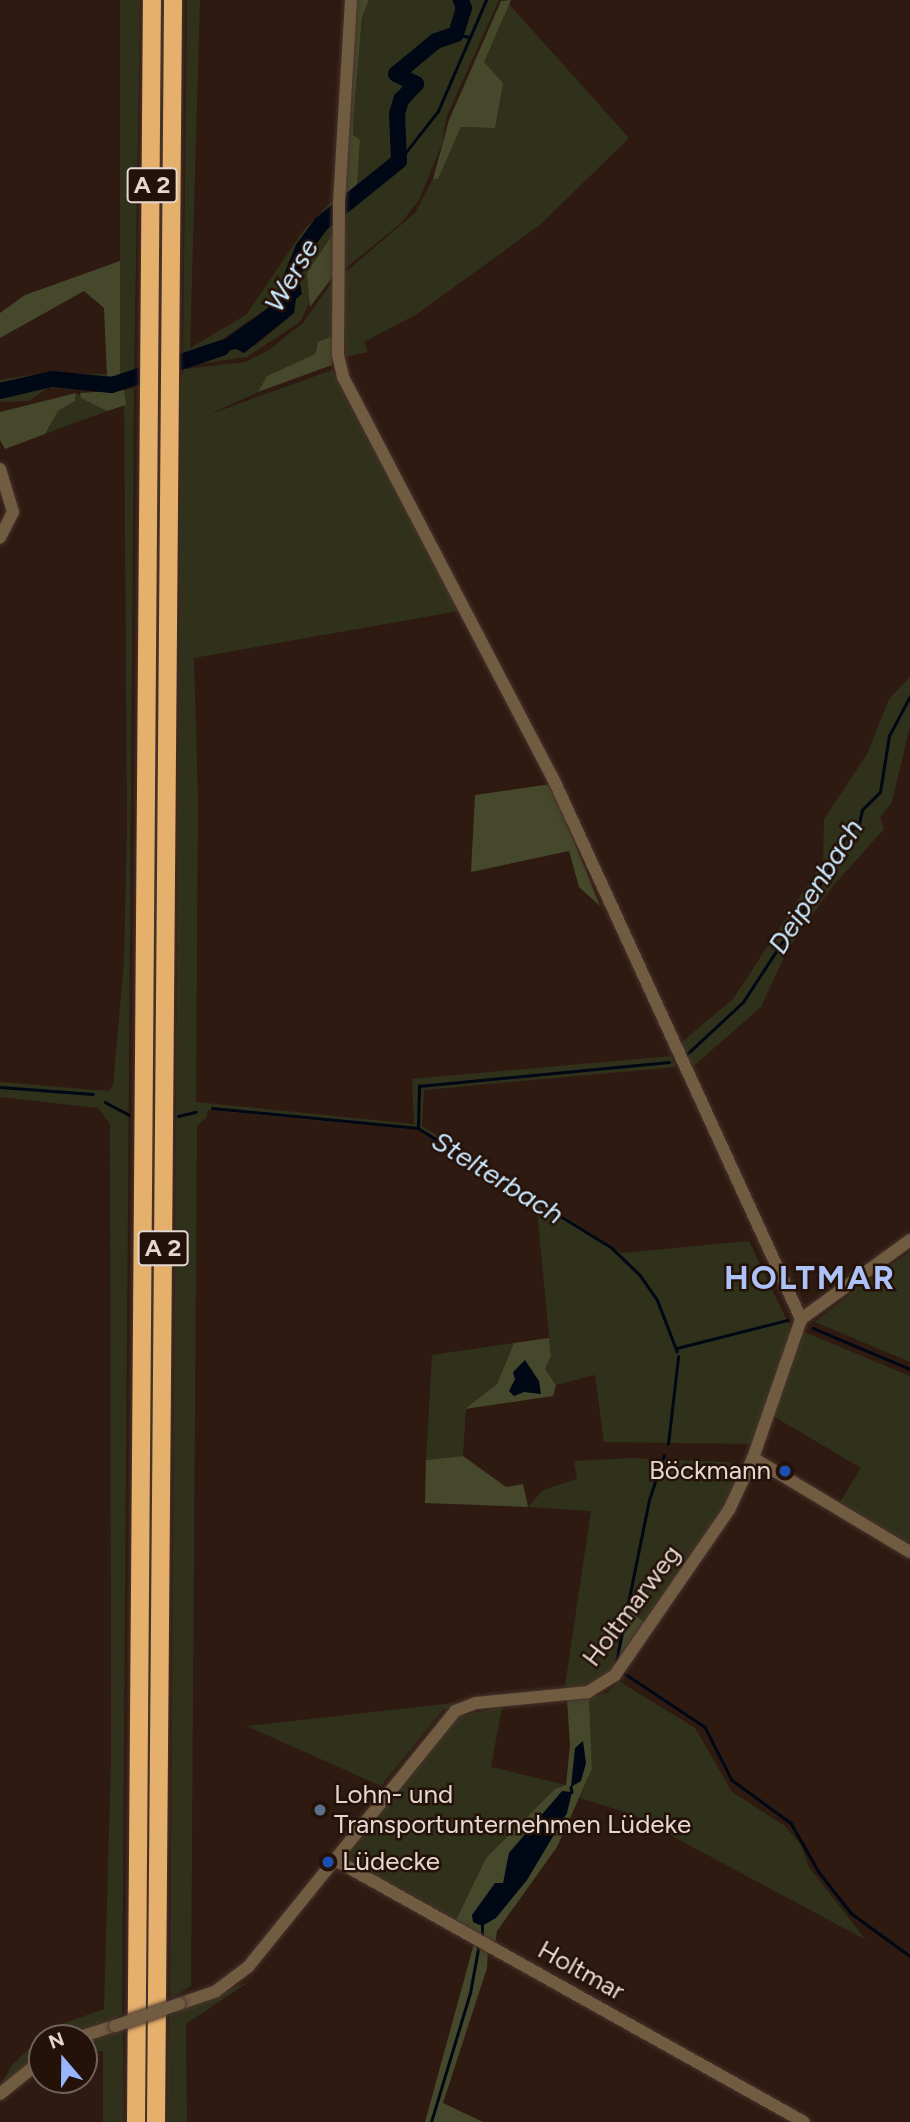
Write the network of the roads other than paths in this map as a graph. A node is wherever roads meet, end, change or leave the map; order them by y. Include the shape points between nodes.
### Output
1 (152, 0) edge
2 (173, 0) edge
3 (351, 0) edge
4 (0, 469) edge
5 (0, 538) edge
6 (910, 1240) edge
7 (801, 1319) junction
8 (753, 1458) junction
9 (910, 1552) edge
10 (335, 1860) junction
11 (98, 2032) edge
12 (28, 2071) edge
13 (0, 2094) edge
14 (135, 2122) edge
15 (156, 2122) edge
16 (804, 2122) edge

1 - 14 highway, A 2
2 - 15 highway, A 2
3 - 7 street via 340,210 338,355 342,377 553,778
4 - 5 street via 13,512
6 - 7 street
7 - 8 street, Holtmarweg
8 - 9 street
8 - 10 street, Holtmarweg via 729,1510 615,1675 588,1692 476,1703 455,1711
10 - 11 street, Holtmarweg, bridge via 248,1967 223,1987
10 - 16 street, Holtmar
12 - 13 street

